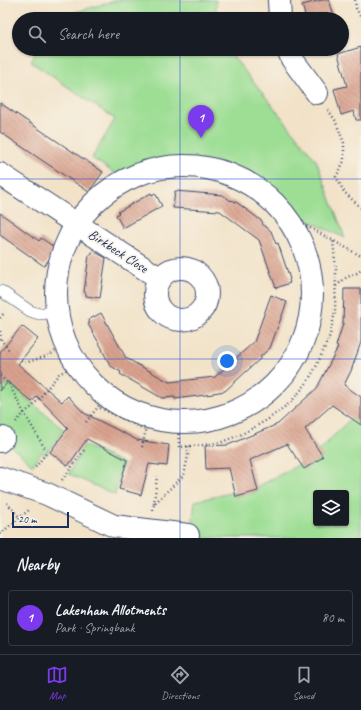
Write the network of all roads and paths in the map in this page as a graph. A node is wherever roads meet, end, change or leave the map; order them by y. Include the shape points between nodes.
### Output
1 (279, 0) edge
2 (355, 0) edge
3 (280, 12) edge
4 (361, 18) edge
5 (291, 56) edge
6 (317, 93) joint
7 (0, 174) edge
8 (361, 208) edge
9 (76, 224) junction
10 (291, 224) junction
11 (333, 241) junction
12 (361, 256) edge
13 (361, 270) edge
14 (159, 278) dead end
15 (336, 286) junction
16 (1, 291) dead end
17 (57, 312) junction
18 (0, 331) edge
19 (66, 344) junction
20 (10, 351) dead end
21 (21, 360) dead end
22 (77, 364) junction
23 (0, 376) edge
24 (102, 401) junction
25 (24, 413) junction
26 (86, 422) dead end
27 (178, 422) junction
28 (148, 424) junction
29 (5, 435) edge
30 (188, 446) junction
31 (142, 448) dead end
32 (85, 449) dead end
33 (38, 464) dead end
34 (67, 473) dead end
35 (157, 476) dead end
36 (0, 478) edge
37 (5, 500) dead end
38 (154, 504) junction
39 (25, 513) dead end
40 (20, 518) junction
41 (150, 530) junction
42 (0, 534) edge
43 (188, 535) dead end

1 - 3 street
2 - 4 path
5 - 6 street
6 - 8 path via 334,120 344,143 344,161 336,177 344,192
7 - 9 street, Birkbeck Close
9 - 10 street via 97,200 114,187 140,174 165,168 194,167 224,173 252,186 274,203
9 - 14 street, Birkbeck Close
9 - 17 street via 66,244 58,273
10 - 11 path via 303,224
10 - 27 street via 303,248 310,273 312,302 307,331 294,359 279,380 257,399 237,410 211,419
11 - 12 path
11 - 15 path
13 - 15 path
15 - 30 path via 335,312 330,335 316,367 291,402 242,434 222,442
16 - 17 lane via 30,311 39,314
17 - 19 street
18 - 20 path via 1,340
19 - 21 path via 50,355 28,362
19 - 22 street
22 - 24 street
22 - 25 path via 59,374 37,402
23 - 25 path via 9,384
24 - 26 path
24 - 28 path
24 - 28 street via 129,410
25 - 29 path
25 - 33 path via 47,452
27 - 28 street via 160,420
27 - 30 path via 179,447
28 - 31 path
30 - 38 path via 184,474
32 - 34 path
35 - 38 path
36 - 41 street via 47,494 114,526
37 - 40 path
38 - 41 path
39 - 40 path
40 - 42 path
41 - 43 street

